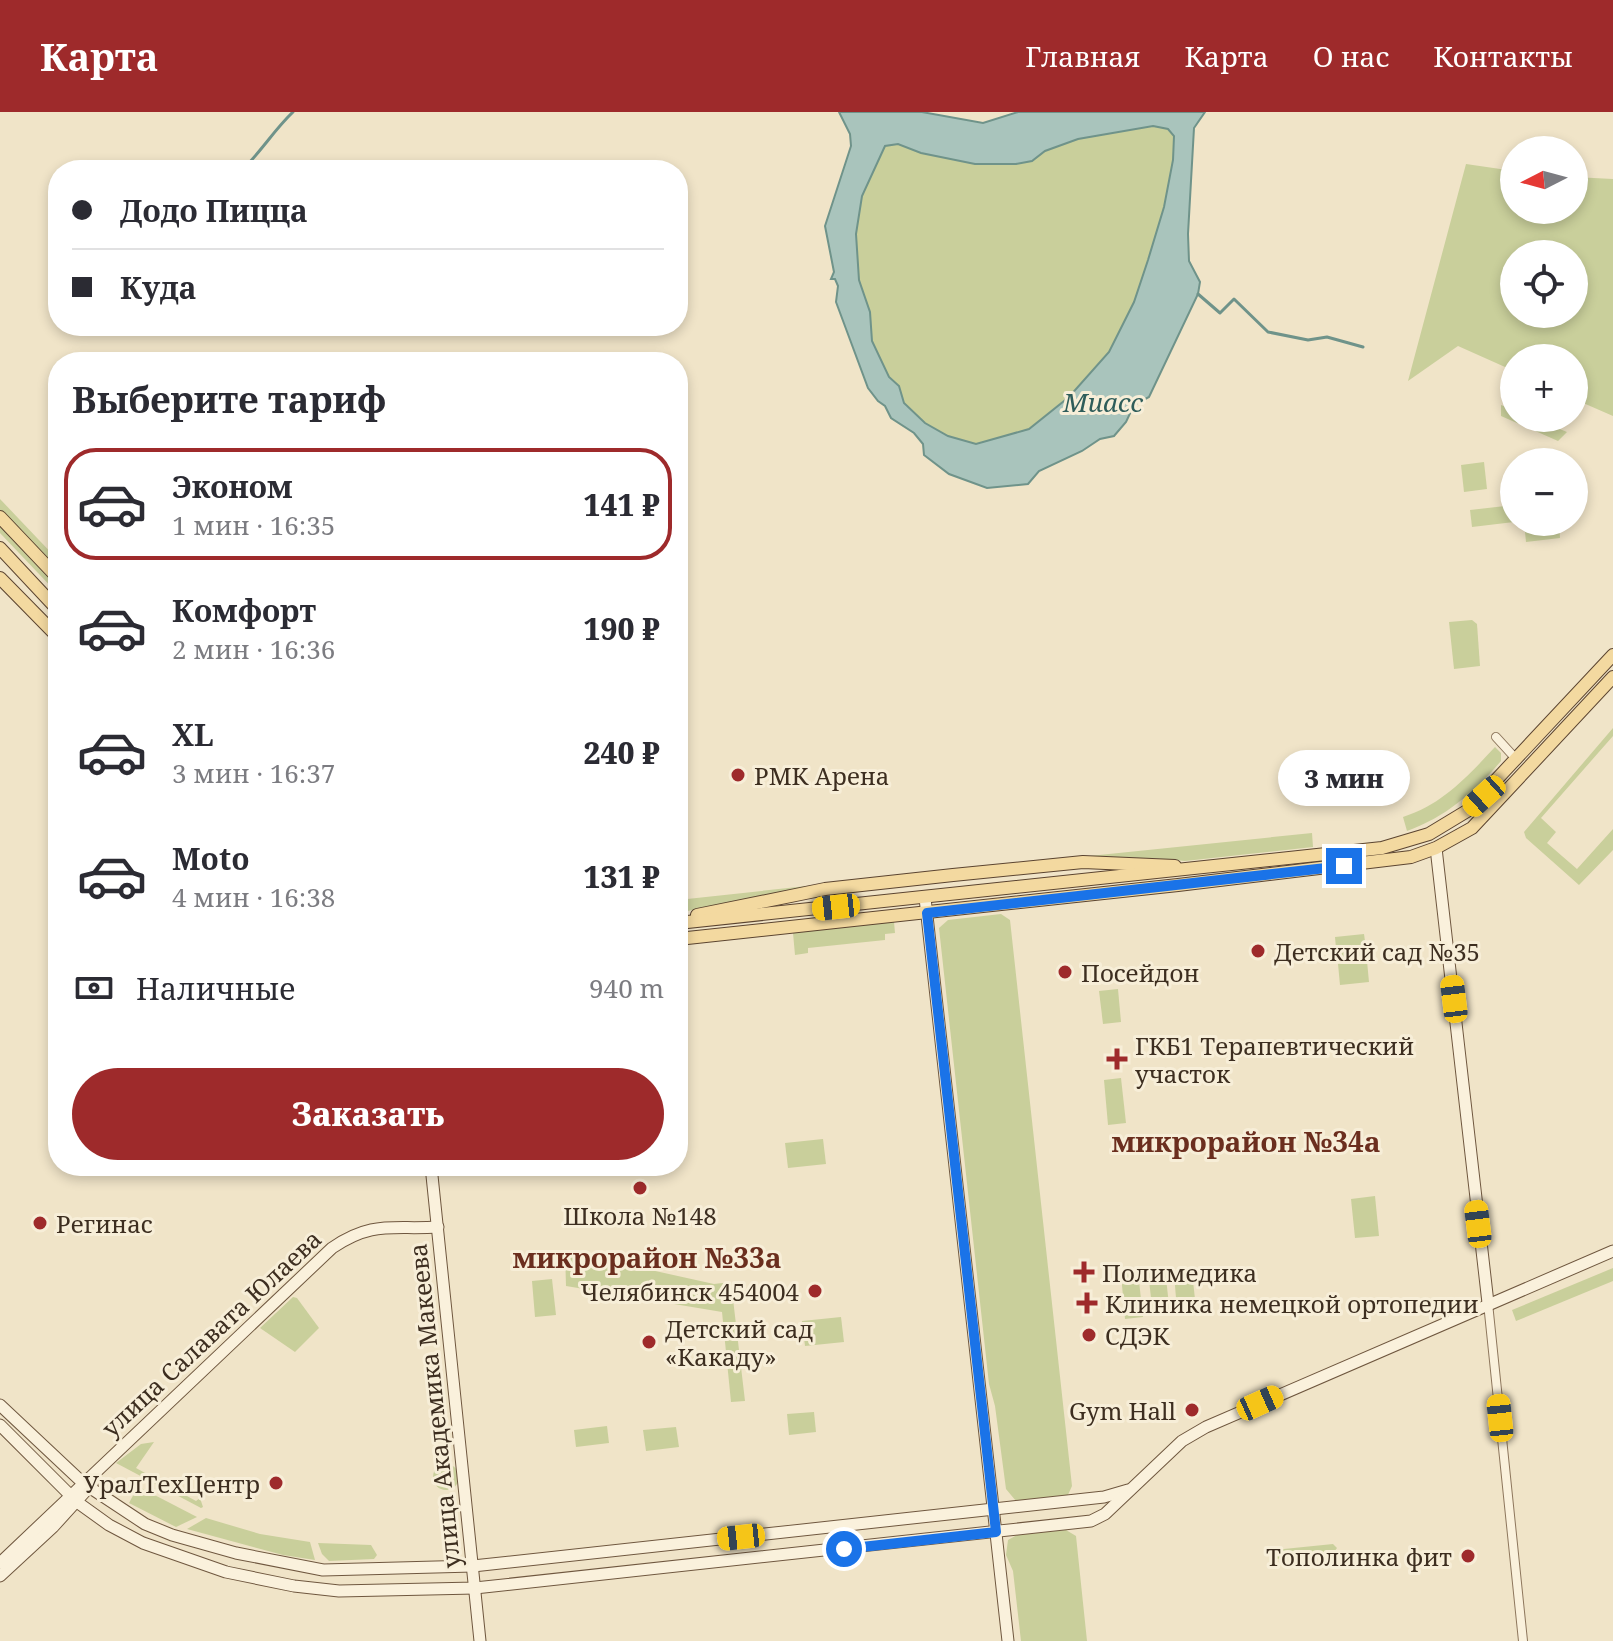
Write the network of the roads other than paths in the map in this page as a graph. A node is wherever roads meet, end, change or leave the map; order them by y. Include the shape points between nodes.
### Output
1 (0, 517) edge
2 (0, 548) edge
3 (48, 567) edge
4 (0, 578) edge
5 (48, 599) edge
6 (48, 627) edge
7 (1613, 655) edge
8 (1613, 677) edge
9 (1496, 737) dead end
10 (1517, 760) junction
11 (1429, 834) junction
12 (1436, 848) junction
13 (1206, 868) junction
14 (925, 898) junction
15 (927, 913) junction
16 (688, 920) edge
17 (688, 921) edge
18 (688, 938) edge
19 (432, 1176) edge
20 (438, 1227) junction
21 (1613, 1251) edge
22 (1488, 1303) junction
23 (0, 1405) edge
24 (0, 1425) edge
25 (86, 1486) junction
26 (1135, 1487) junction
27 (74, 1499) junction
28 (993, 1510) junction
29 (996, 1532) junction
30 (0, 1563) edge
31 (473, 1566) junction
32 (0, 1576) edge
33 (475, 1588) junction
34 (480, 1641) edge
35 (1008, 1641) edge
36 (1523, 1641) edge

1 - 3 main road
2 - 5 main road
4 - 6 main road
7 - 10 main road
8 - 12 main road via 1489,812
9 - 10 street
10 - 11 main road via 1467,811
11 - 12 main road
11 - 13 main road via 1382,848
12 - 15 main road via 1388,861
12 - 22 main road
13 - 14 main road
13 - 16 main road via 1068,863 825,889
14 - 15 main road
14 - 17 main road
15 - 18 main road
15 - 28 main road
19 - 20 main road, улица Академика Макеева
20 - 25 main road, улица Салавата Юлаева via 372,1228 332,1248 107,1460
20 - 31 main road, улица Академика Макеева
21 - 22 main road
22 - 26 main road via 1206,1427 1182,1441
22 - 36 street
23 - 25 main road
24 - 27 main road
25 - 27 main road, улица Салавата Юлаева
25 - 31 main road via 172,1535 275,1562 323,1570
26 - 28 main road via 1104,1497
26 - 29 main road via 1091,1521
27 - 30 main road, улица Салавата Юлаева
27 - 32 main road, улица Салавата Юлаева
27 - 33 main road via 143,1543 226,1572 339,1591
28 - 29 main road
28 - 31 main road
29 - 33 main road
29 - 35 main road
31 - 33 main road, улица Академика Макеева
33 - 34 main road, улица Академика Макеева

